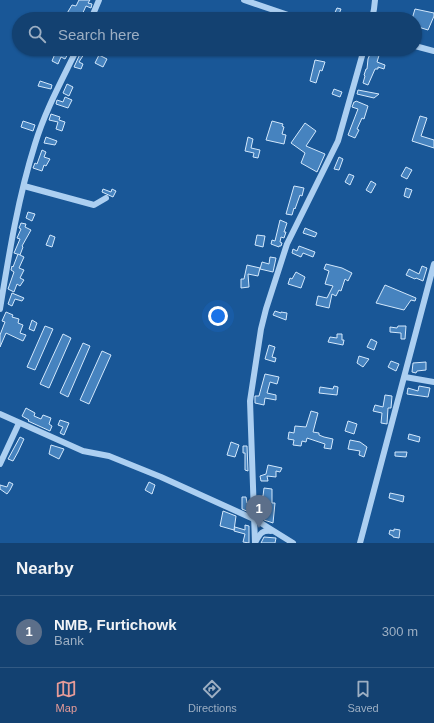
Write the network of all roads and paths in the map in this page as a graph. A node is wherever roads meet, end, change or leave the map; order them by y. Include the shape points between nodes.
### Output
1 (99, 0) edge
2 (244, 0) edge
3 (375, 0) edge
4 (94, 12) edge
5 (279, 12) edge
6 (373, 12) edge
7 (422, 48) edge
8 (434, 51) edge
9 (74, 56) edge
10 (362, 56) edge
11 (24, 186) junction
12 (106, 198) dead end
13 (434, 264) edge
14 (432, 278) edge
15 (0, 309) edge
16 (404, 377) junction
17 (434, 382) edge
18 (0, 414) edge
19 (19, 423) junction
20 (0, 464) edge
21 (256, 520) junction
22 (271, 531) junction
23 (256, 542) edge
24 (293, 543) edge
25 (360, 543) edge

1 - 4 street
2 - 5 street
3 - 6 street
7 - 8 street
9 - 11 street via 48,107
10 - 21 street via 338,141 288,244 261,329 250,413
11 - 12 street via 94,205
11 - 15 street via 16,216
13 - 14 street
14 - 16 street
16 - 17 street
16 - 25 street
18 - 19 street
19 - 20 street
19 - 21 street via 83,451 109,456 161,477
21 - 22 street
21 - 23 street
22 - 23 street via 265,530 260,533
22 - 24 street

